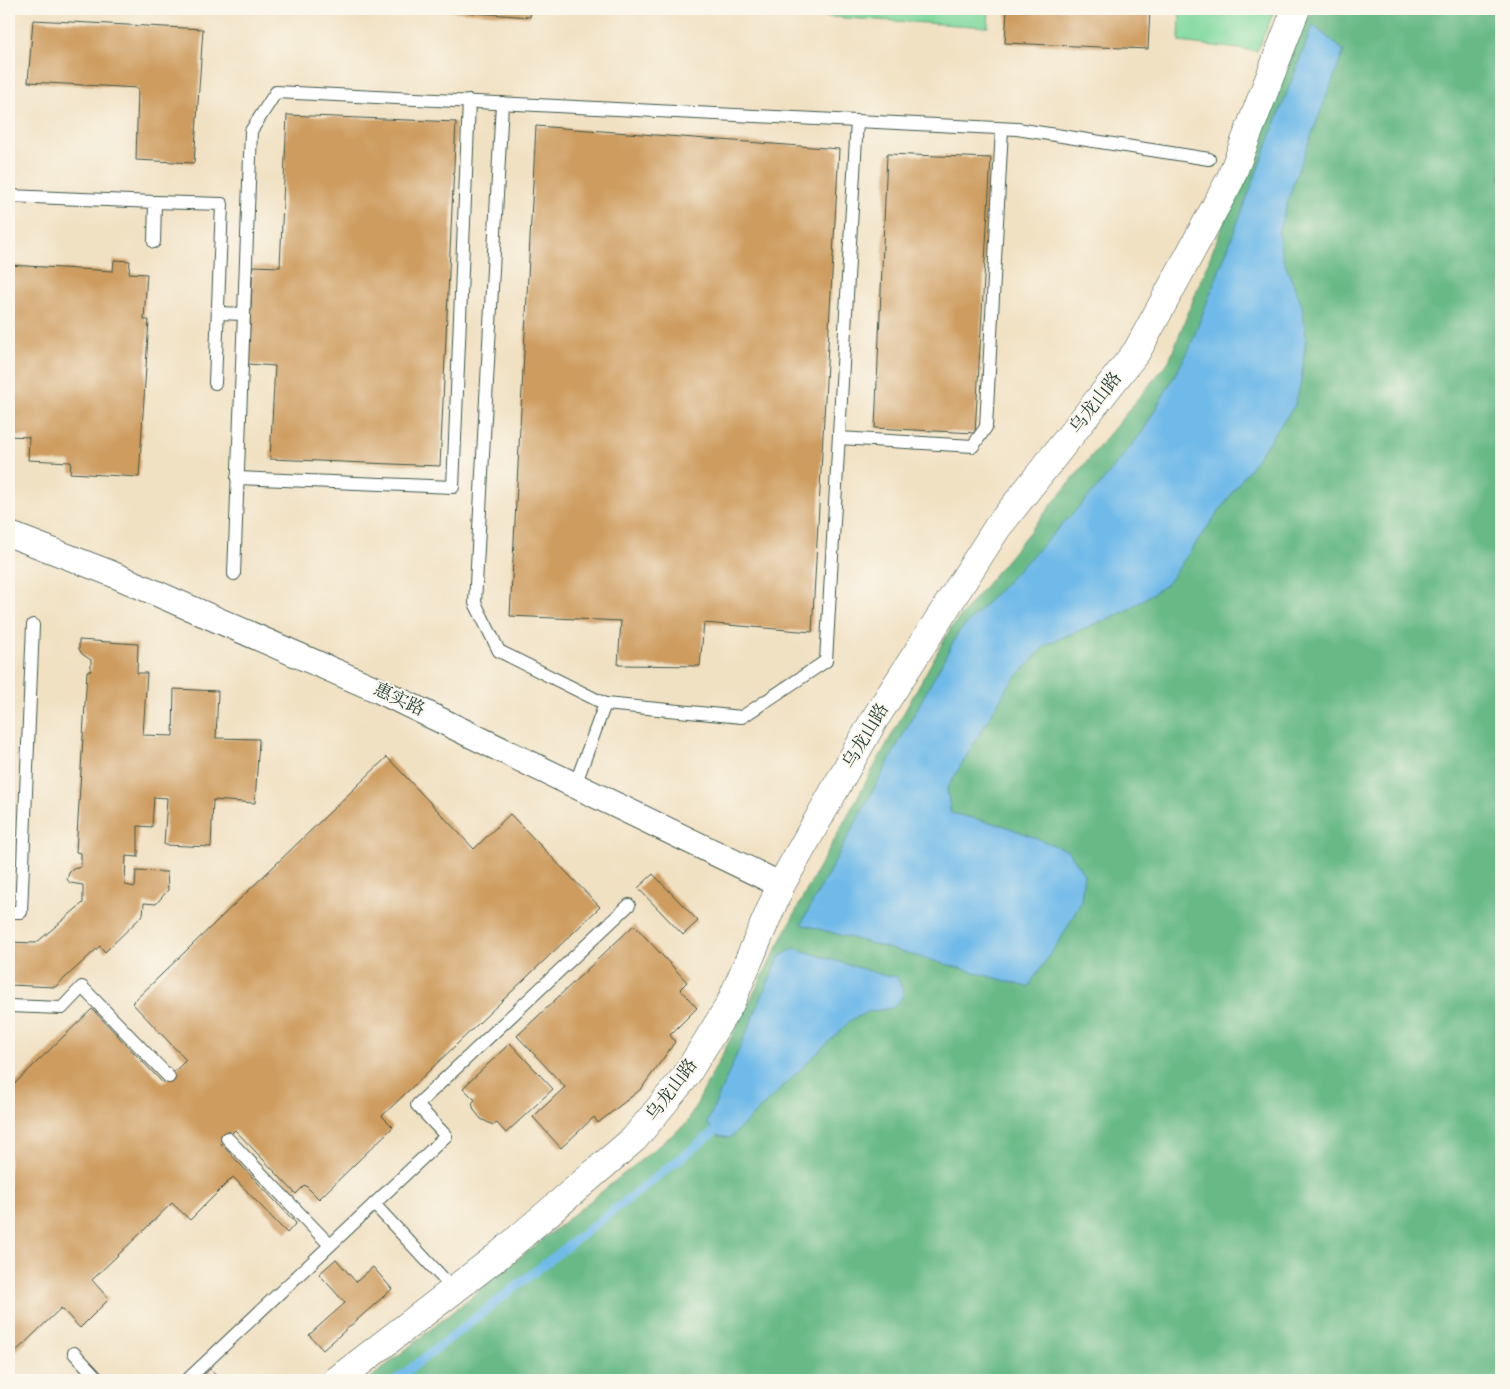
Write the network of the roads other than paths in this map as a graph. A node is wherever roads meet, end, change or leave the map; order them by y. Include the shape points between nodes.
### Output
1 (1296, 9) edge
2 (469, 101) junction
3 (502, 103) junction
4 (857, 121) junction
5 (1002, 129) junction
6 (1209, 159) dead end
7 (9, 196) edge
8 (155, 202) junction
9 (154, 242) dead end
10 (218, 313) junction
11 (244, 314) junction
12 (215, 383) dead end
13 (839, 438) junction
14 (237, 478) junction
15 (9, 534) edge
16 (234, 574) dead end
17 (33, 625) dead end
18 (605, 704) junction
19 (575, 785) junction
20 (780, 885) junction
21 (629, 905) dead end
22 (9, 912) edge
23 (9, 1006) edge
24 (169, 1077) dead end
25 (227, 1138) dead end
26 (374, 1204) junction
27 (330, 1245) junction
28 (454, 1290) junction
29 (74, 1353) dead end
30 (99, 1380) edge
31 (187, 1380) edge
32 (337, 1380) edge

1 - 20 street, 乌龙山路 via 1230,180 1137,351 997,528 874,720
2 - 3 lane
2 - 11 lane via 276,92 252,131
2 - 14 lane via 453,487
3 - 4 lane
3 - 18 lane via 475,603 499,651
4 - 5 lane
4 - 13 lane
5 - 6 lane
5 - 13 lane via 986,427 973,446
7 - 8 lane
8 - 9 lane
8 - 10 lane via 222,204
10 - 11 lane
10 - 12 lane
11 - 14 lane
13 - 18 lane via 826,661 742,717
14 - 16 lane
15 - 19 street, 惠实路 via 110,573 380,691
17 - 22 lane via 21,912
18 - 19 lane
19 - 20 street, 惠实路
20 - 28 street, 乌龙山路 via 730,1004 679,1084 634,1140
21 - 26 lane via 417,1105 446,1136
23 - 24 lane via 62,1008 82,987
25 - 27 lane
26 - 27 lane
26 - 28 lane
27 - 31 lane
28 - 32 street, 乌龙山路
29 - 30 lane

